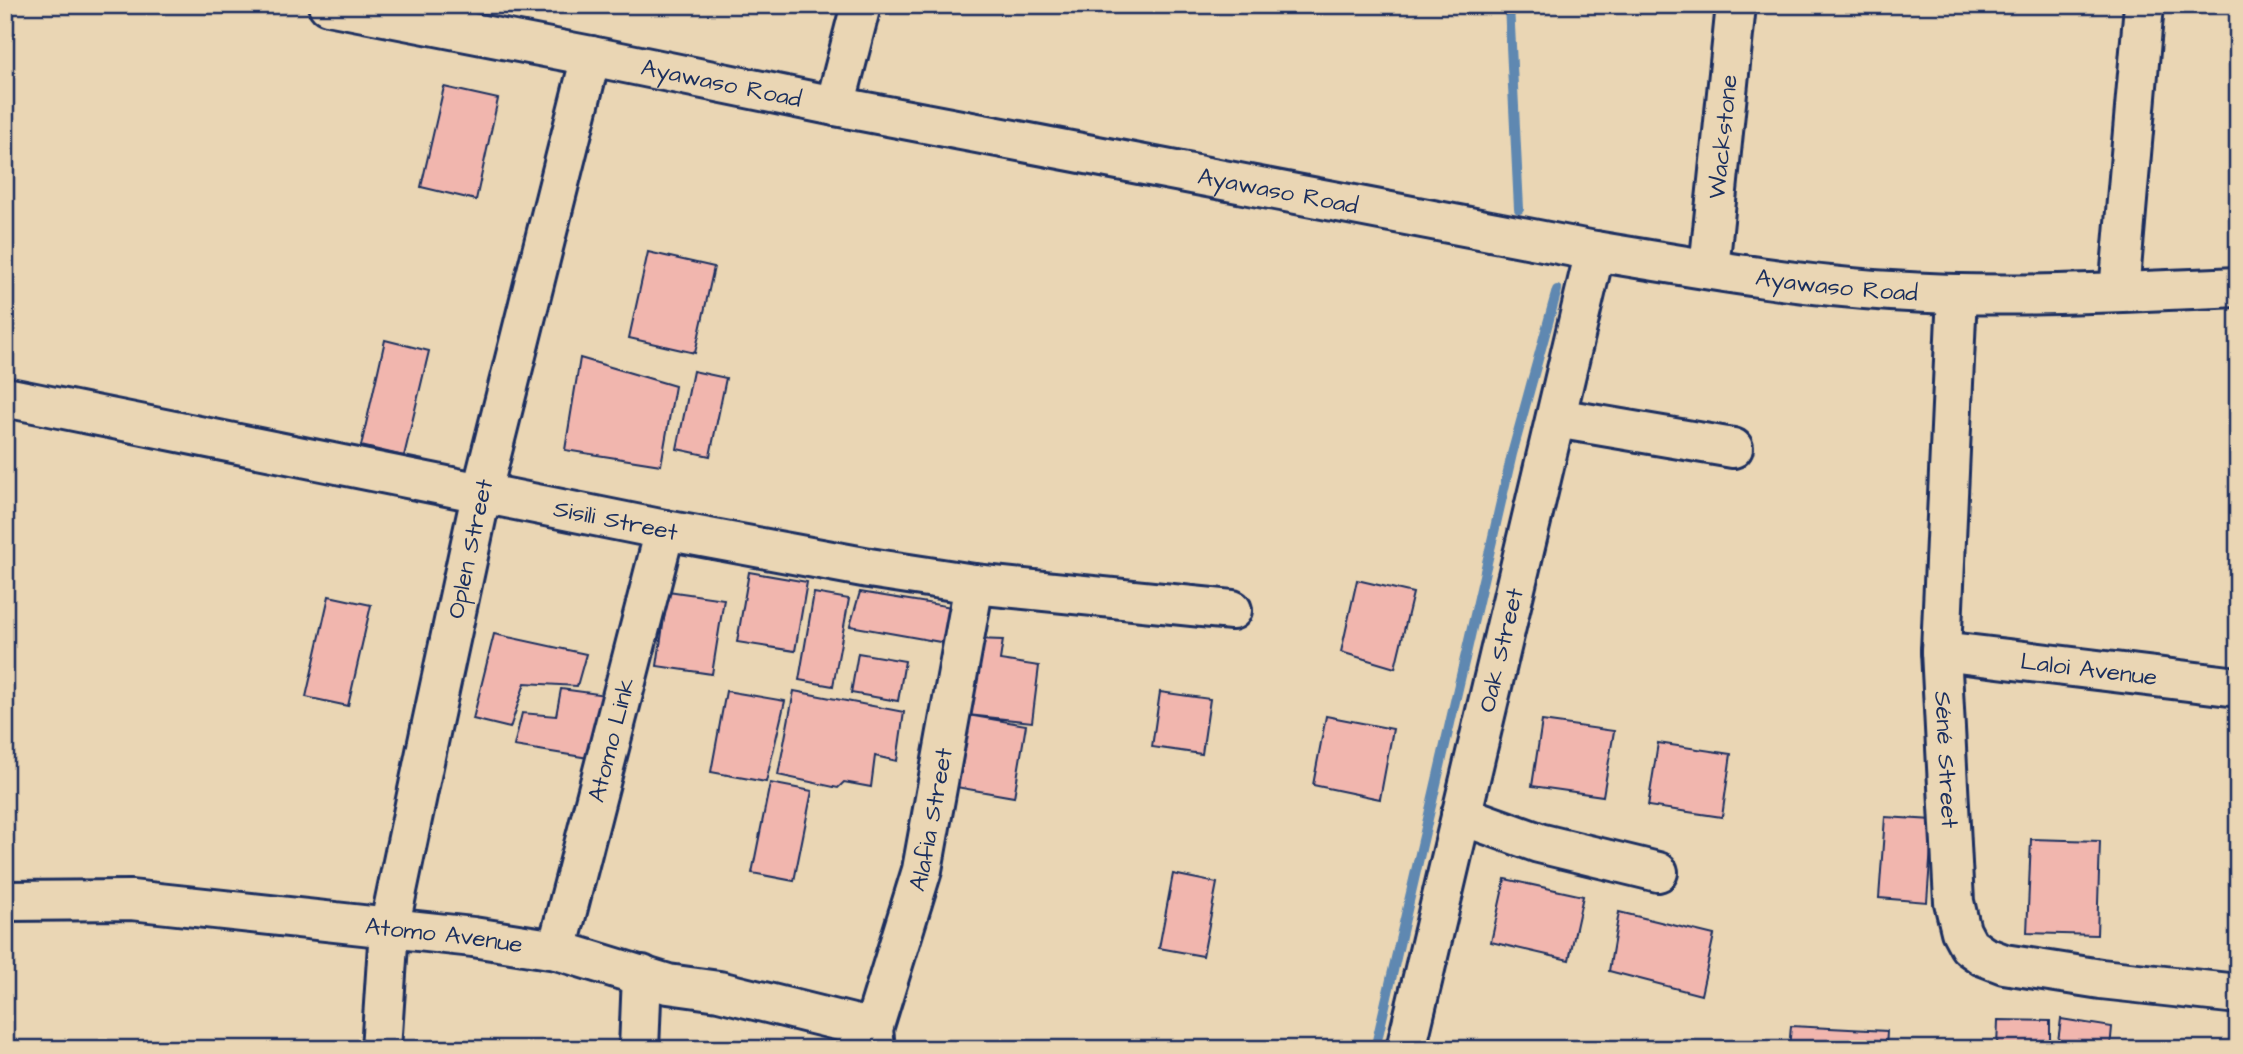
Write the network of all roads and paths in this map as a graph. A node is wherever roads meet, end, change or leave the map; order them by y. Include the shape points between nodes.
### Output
1 (328, 5) edge
2 (861, 5) edge
3 (1736, 5) edge
4 (2144, 5) edge
5 (477, 19) edge
6 (591, 56) junction
7 (835, 106) junction
8 (1595, 251) junction
9 (1709, 269) junction
10 (2238, 287) edge
11 (2119, 292) junction
12 (1957, 294) junction
13 (5, 397) edge
14 (1556, 418) junction
15 (1733, 448) dead end
16 (482, 491) junction
17 (664, 530) junction
18 (974, 584) junction
19 (1232, 610) dead end
20 (1941, 651) junction
21 (2238, 687) edge
22 (1461, 815) junction
23 (1658, 872) dead end
24 (5, 901) edge
25 (389, 929) junction
26 (557, 950) junction
27 (642, 975) junction
28 (2238, 995) edge
29 (874, 1039) edge
30 (382, 1049) edge
31 (639, 1049) edge
32 (1406, 1049) edge

1 - 5 street, Ayawaso Road
2 - 7 street
3 - 9 street, Wackstone
4 - 11 street
5 - 6 street, Ayawaso Road
6 - 7 street, Ayawaso Road
6 - 16 street, Oplen Street
7 - 8 street, Ayawaso Road
8 - 9 street, Ayawaso Road
8 - 14 street, Oak Street
9 - 12 street, Ayawaso Road via 1825,285
10 - 11 street, Ayawaso Road
11 - 12 street, Ayawaso Road
12 - 20 street, Séné Street
13 - 16 street, Sisili Street
14 - 15 street
14 - 22 street, Oak Street
16 - 17 street, Sisili Street
16 - 25 street, Oplen Street
17 - 18 street, Sisili Street
17 - 26 street, Atomo Link
18 - 19 street, Sisili Street
18 - 29 street, Alafia Street via 922,870
20 - 21 street, Laloi Avenue
20 - 28 street, Séné Street via 1954,902 1969,946 2004,964
22 - 23 street via 1539,843
22 - 32 street, Oak Street
24 - 25 street, Atomo Avenue via 131,900
25 - 26 street, Atomo Avenue
25 - 30 street, Oplen Street
26 - 27 street, Atomo Avenue
27 - 29 street, Atomo Avenue via 719,992
27 - 31 street

